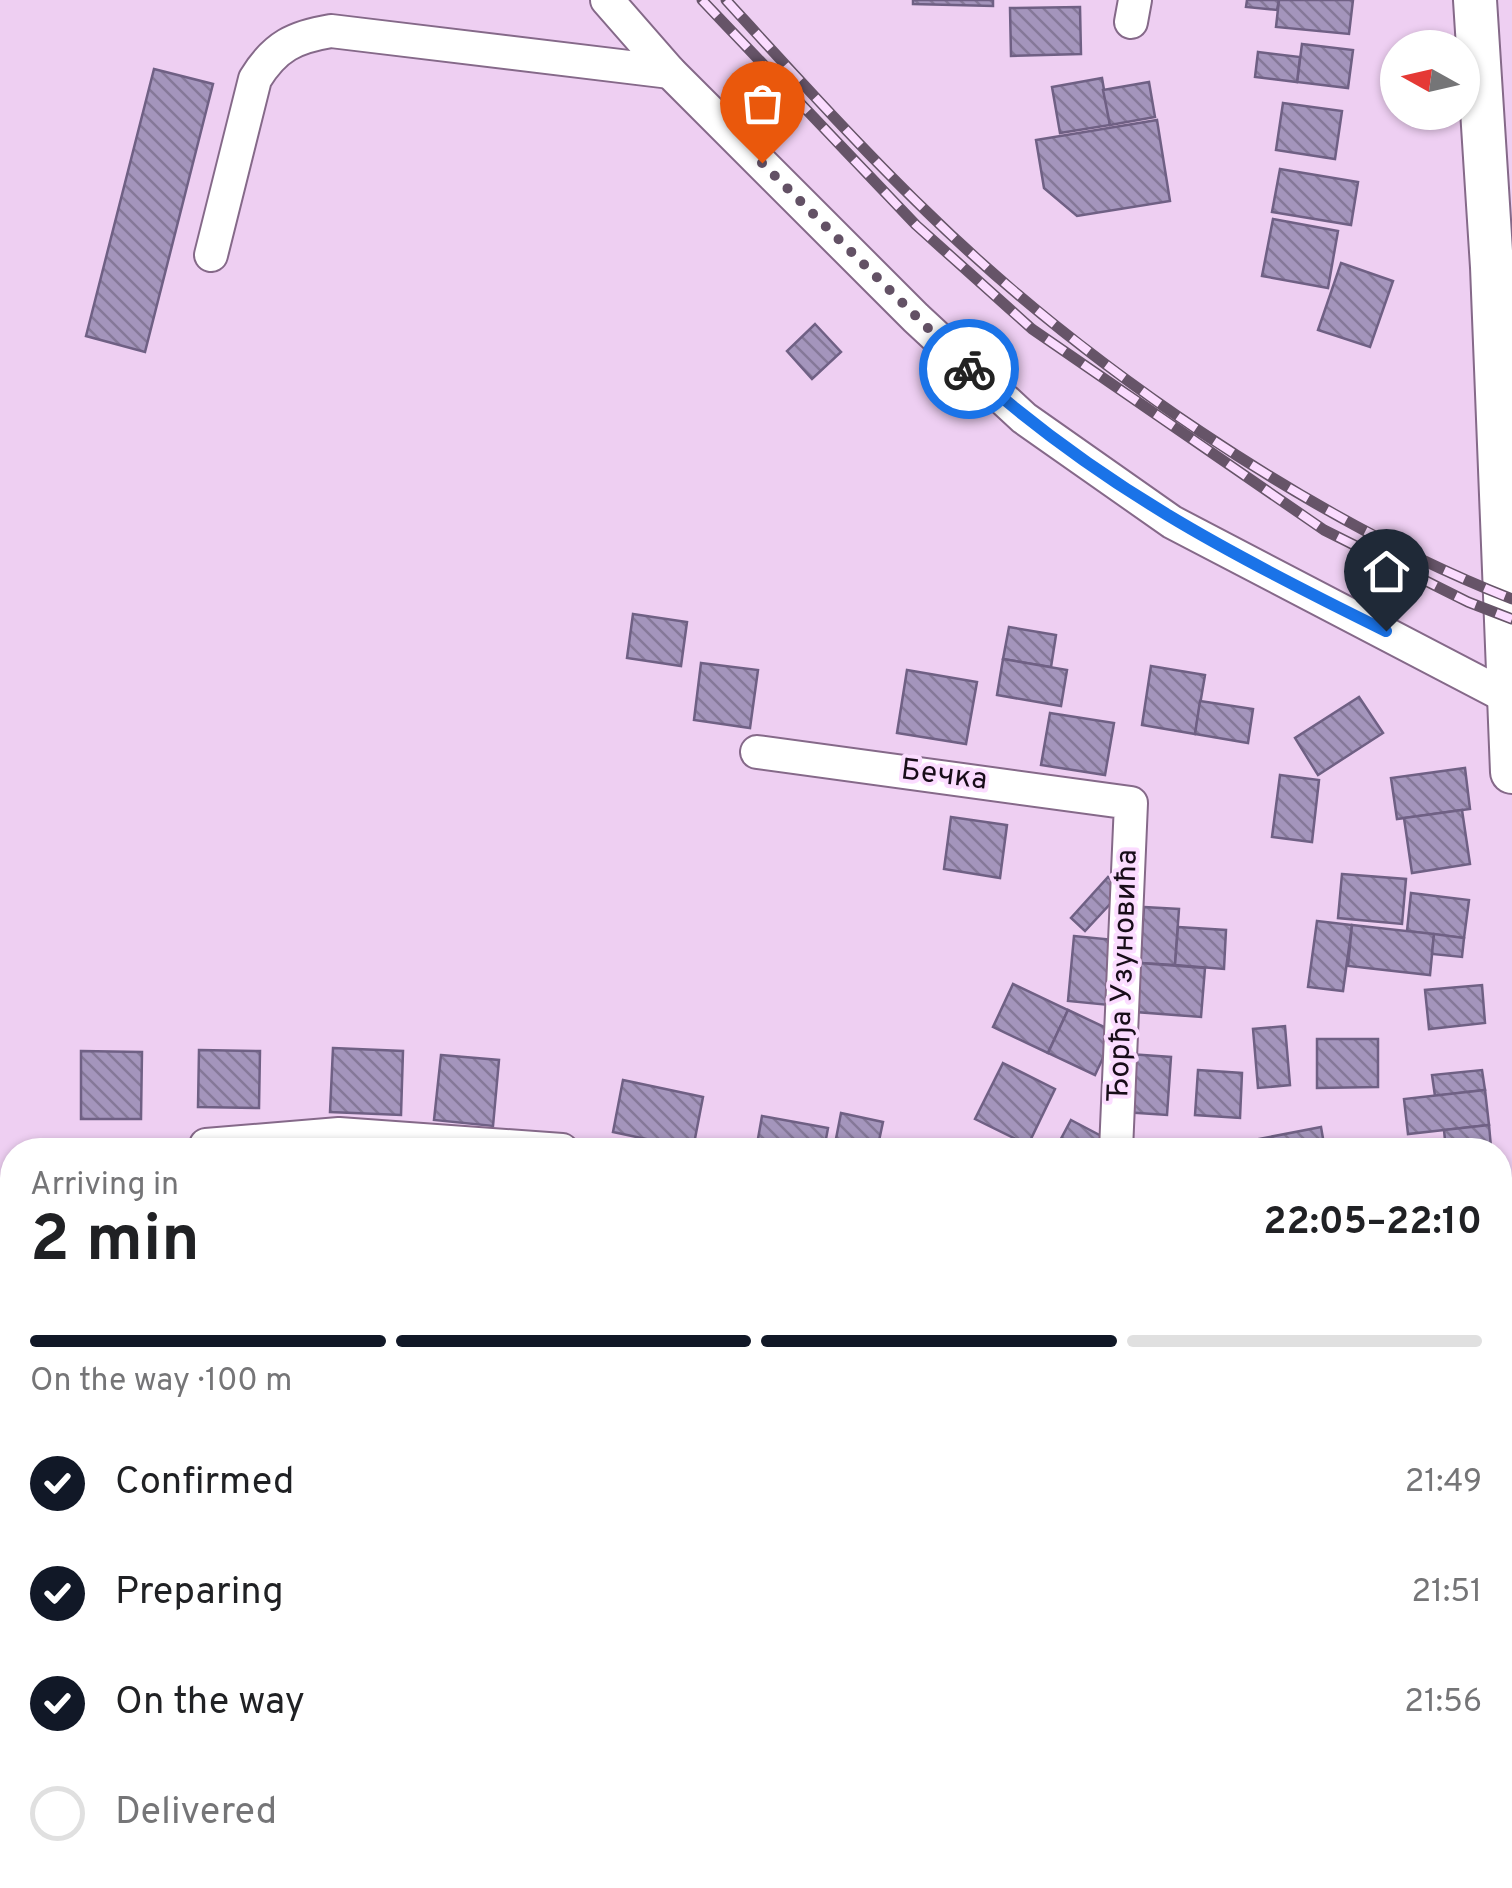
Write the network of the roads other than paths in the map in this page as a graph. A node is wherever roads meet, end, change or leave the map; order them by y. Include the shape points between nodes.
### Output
1 (607, 0) edge
2 (1474, 0) edge
3 (670, 72) junction
4 (1499, 168) edge
5 (211, 255) dead end
6 (1502, 279) edge
7 (1504, 404) edge
8 (1507, 696) junction
9 (757, 752) dead end
10 (1511, 754) edge
11 (1131, 803) joint
12 (295, 1138) edge
13 (395, 1138) edge
14 (1117, 1138) edge

1 - 3 street
2 - 4 main road
3 - 5 street via 332,31 296,37 270,55 256,79
3 - 8 street via 1024,418 1172,522
4 - 6 main road
6 - 7 main road
7 - 8 main road
8 - 10 main road
9 - 11 street, Бечка
11 - 14 street, Ђорђа Узуновића
12 - 13 street

